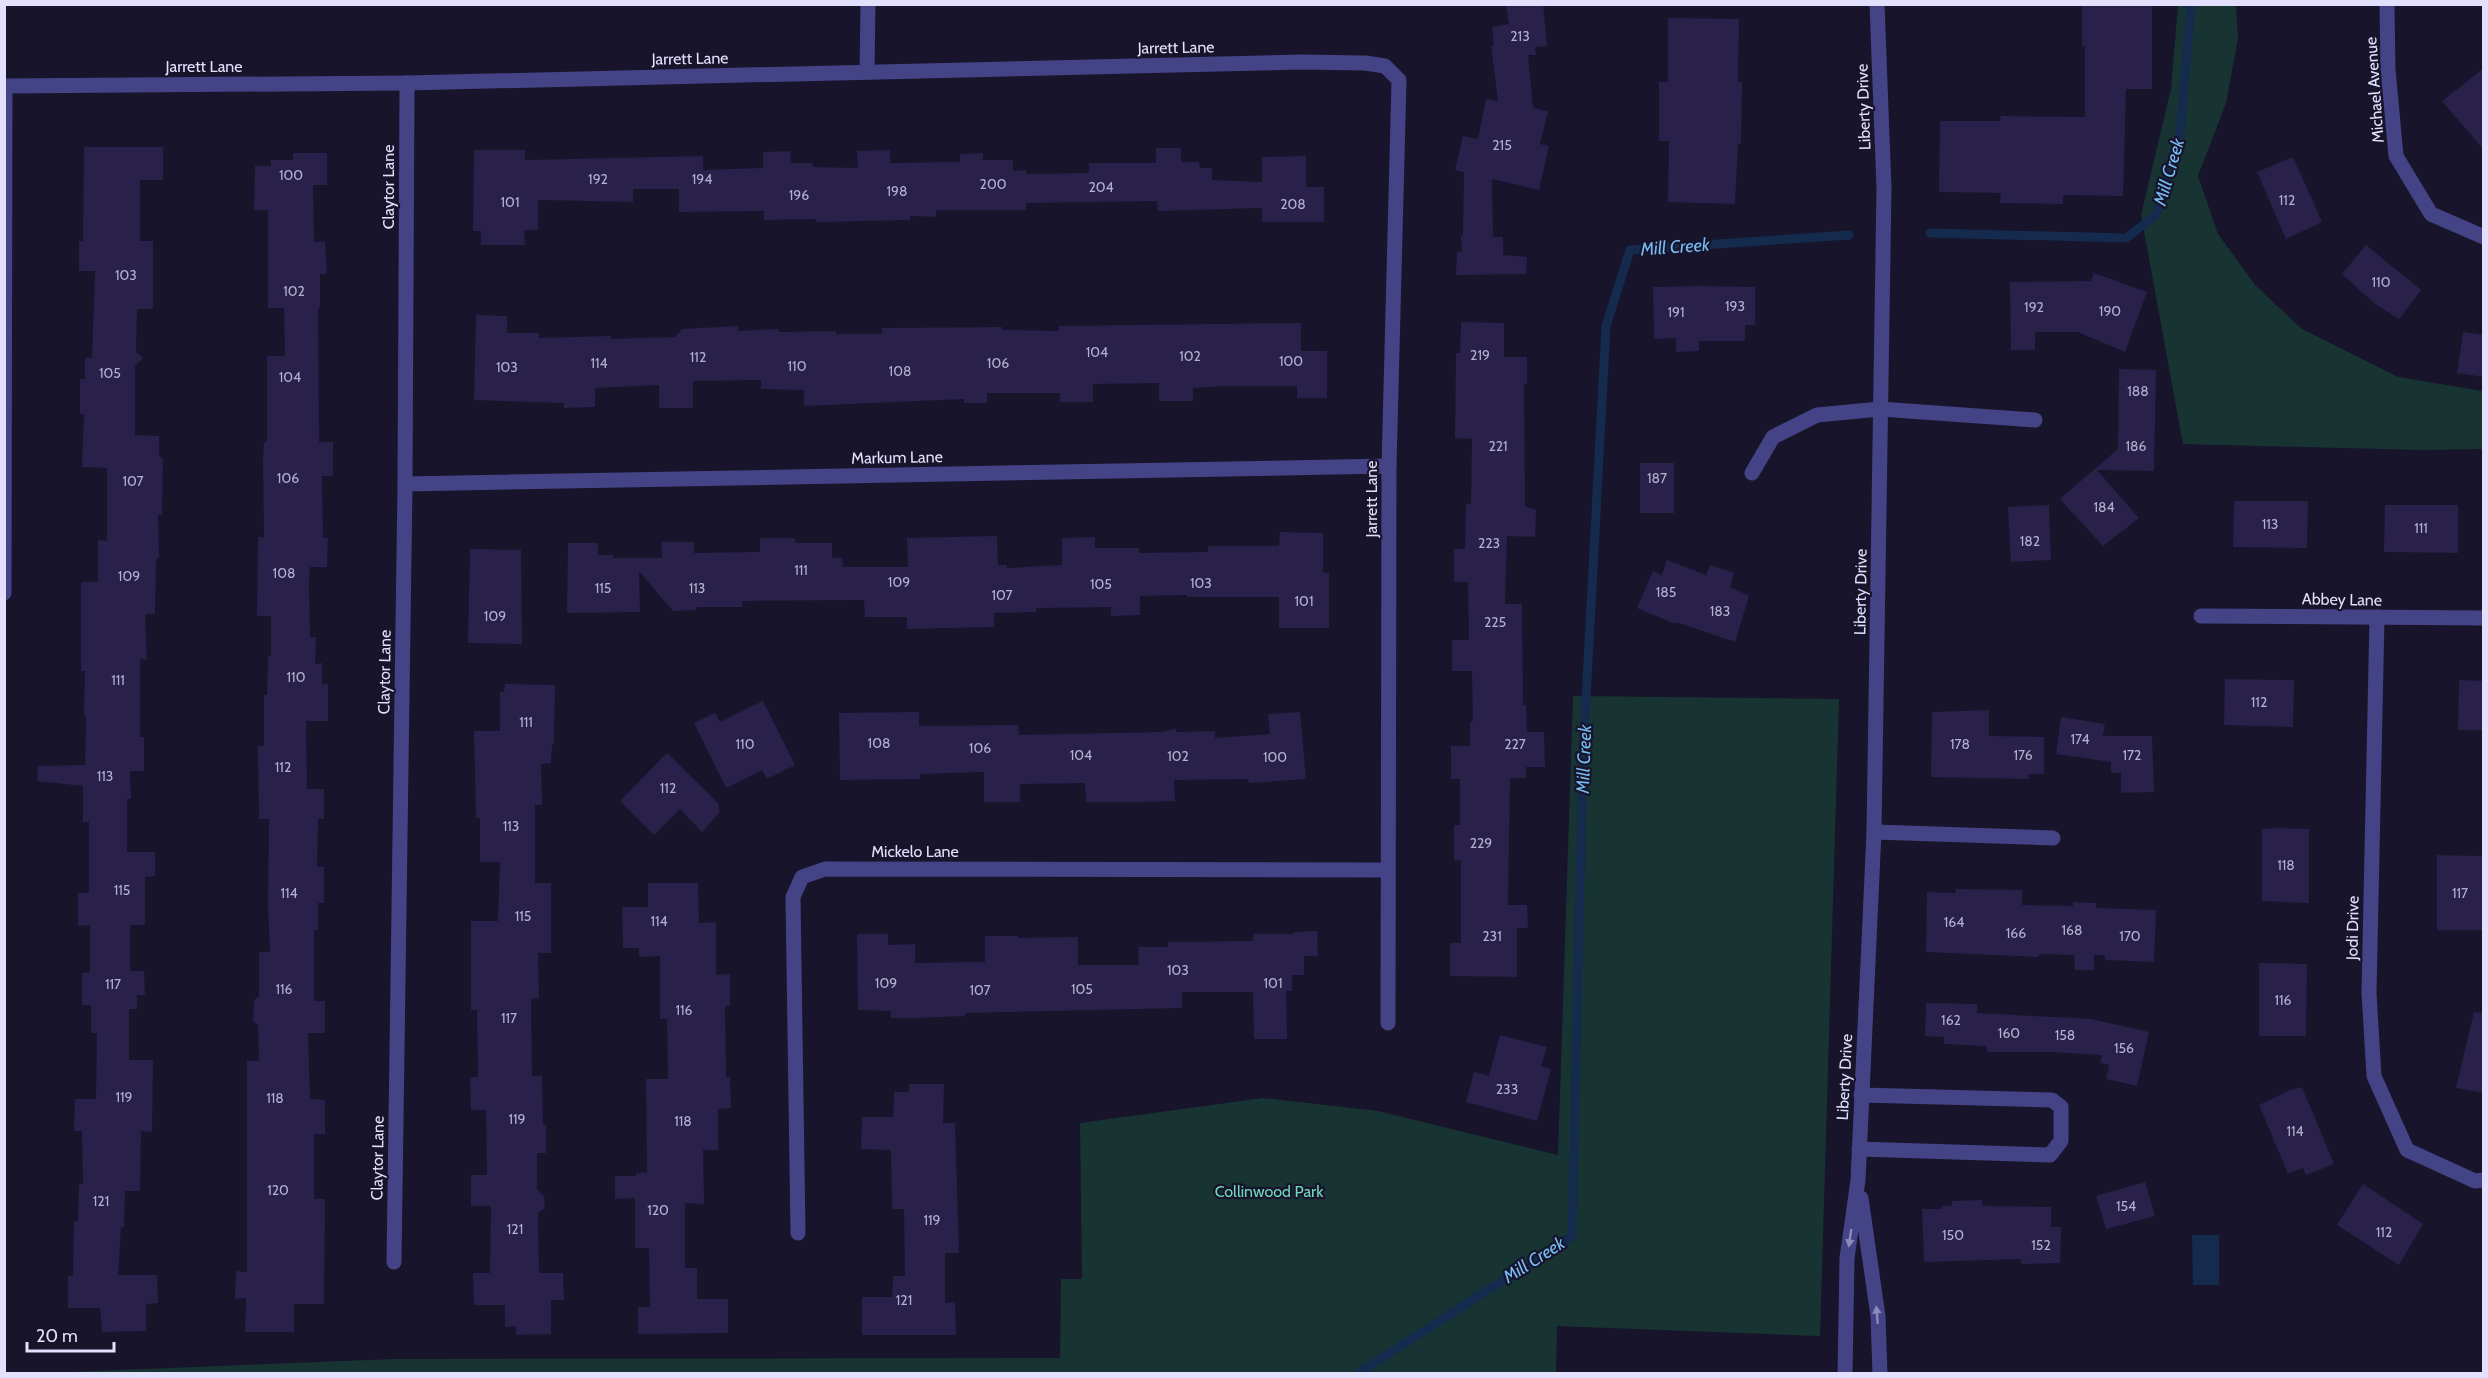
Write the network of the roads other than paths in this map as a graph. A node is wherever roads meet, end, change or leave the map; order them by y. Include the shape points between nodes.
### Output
1 (868, 4) edge
2 (1876, 4) edge
3 (2387, 4) edge
4 (867, 72) junction
5 (407, 83) junction
6 (5, 86) edge
7 (2484, 237) edge
8 (1881, 409) junction
9 (2035, 420) dead end
10 (1389, 466) junction
11 (1752, 473) dead end
12 (405, 484) junction
13 (4, 593) edge
14 (2201, 616) dead end
15 (2377, 617) junction
16 (2484, 618) edge
17 (1874, 832) junction
18 (2053, 838) dead end
19 (1387, 870) junction
20 (1388, 1023) dead end
21 (1861, 1095) junction
22 (1859, 1149) junction
23 (1858, 1180) junction
24 (2484, 1180) edge
25 (798, 1233) dead end
26 (394, 1262) dead end
27 (1845, 1374) edge
28 (1880, 1374) edge

1 - 4 street
2 - 8 street, Liberty Drive via 1884,188
3 - 7 street, Michael Avenue via 2396,156 2431,214
4 - 5 street, Jarrett Lane
4 - 10 street, Jarrett Lane via 1302,62 1385,66 1399,80
5 - 6 street, Jarrett Lane
5 - 12 street, Claytor Lane
6 - 13 street
8 - 9 street
8 - 11 street via 1817,415 1773,437
8 - 17 street, Liberty Drive
10 - 12 street, Markum Lane
10 - 19 street, Jarrett Lane
12 - 26 street, Claytor Lane
14 - 15 street, Abbey Lane
15 - 16 street, Abbey Lane
15 - 24 street, Jodi Drive via 2369,993 2374,1076 2407,1150 2475,1181
17 - 18 street
17 - 21 street, Liberty Drive
19 - 20 street, Jarrett Lane
19 - 25 street, Mickelo Lane via 825,869 802,877 794,897
21 - 22 street, Liberty Drive
21 - 22 street via 2052,1100 2061,1107 2061,1141 2050,1155
22 - 23 street, Liberty Drive
23 -> 27 street, Liberty Drive via 1847,1258
28 -> 23 street, Liberty Drive via 1878,1316

